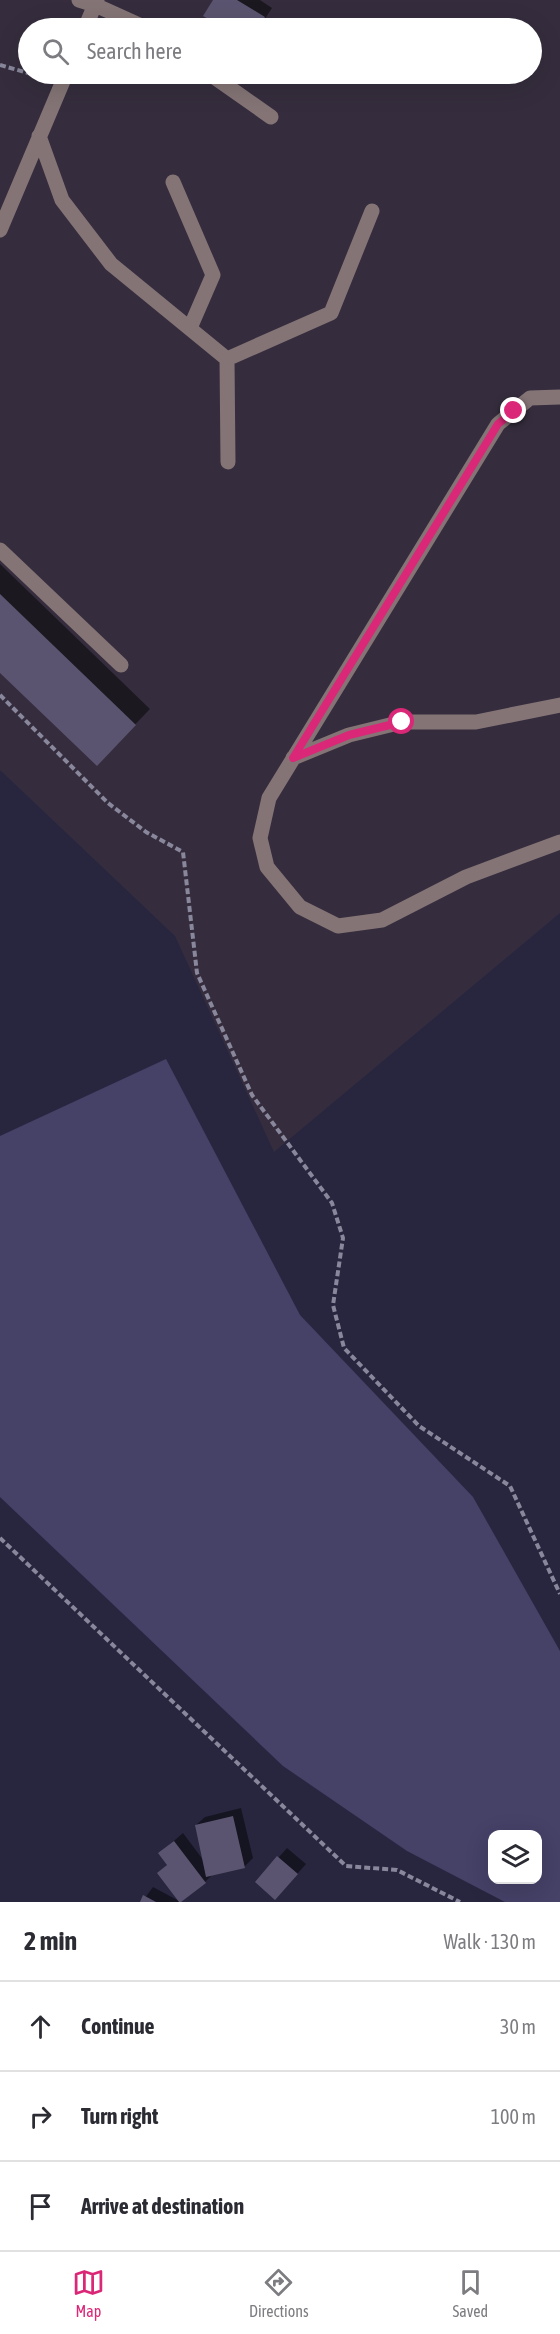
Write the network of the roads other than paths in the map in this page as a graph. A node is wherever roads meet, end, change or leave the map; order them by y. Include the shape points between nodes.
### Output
1 (79, 0) edge
2 (96, 2) edge
3 (89, 18) edge
4 (127, 18) edge
5 (62, 84) edge
6 (224, 84) edge
7 (271, 117) dead end
8 (39, 136) junction
9 (173, 182) dead end
10 (372, 211) dead end
11 (0, 230) edge
12 (190, 328) junction
13 (227, 359) junction
14 (560, 397) edge
15 (228, 462) dead end
16 (0, 550) edge
17 (121, 666) dead end
18 (560, 705) edge
19 (293, 758) junction
20 (560, 842) edge

1 - 2 street
2 - 3 street
2 - 4 street
5 - 8 street
6 - 7 street
8 - 11 street
8 - 12 street via 62,200 111,264
9 - 12 street via 213,274
10 - 13 street via 331,313
12 - 13 street
13 - 15 street
14 - 19 street via 530,398 498,424
16 - 17 street
18 - 19 street via 476,722 402,722 349,735
19 - 20 street via 269,798 260,838 267,867 300,907 338,926 382,920 465,877

